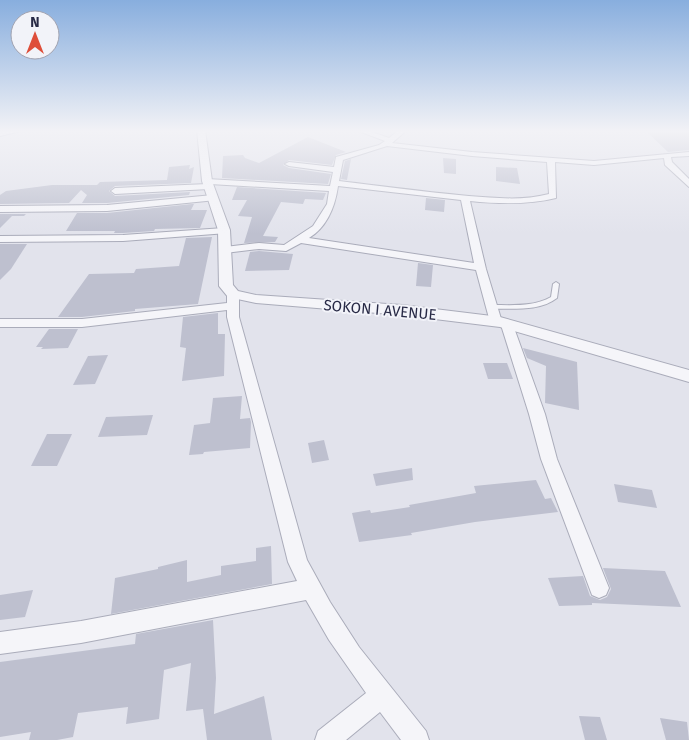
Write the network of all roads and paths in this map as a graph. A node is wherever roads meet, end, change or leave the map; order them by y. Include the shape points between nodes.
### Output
1 (206, 165) edge
2 (293, 165) edge
3 (337, 165) edge
4 (551, 165) edge
5 (670, 165) edge
6 (336, 170) junction
7 (689, 184) edge
8 (334, 186) junction
9 (210, 188) junction
10 (115, 191) dead end
11 (465, 198) junction
12 (0, 210) edge
13 (224, 231) junction
14 (0, 239) edge
15 (302, 240) junction
16 (225, 250) junction
17 (480, 267) junction
18 (556, 284) dead end
19 (233, 300) junction
20 (492, 307) junction
21 (0, 323) edge
22 (502, 323) junction
23 (689, 376) edge
24 (599, 588) dead end
25 (310, 589) junction
26 (0, 642) edge
27 (381, 696) junction
28 (327, 740) edge
29 (417, 740) edge

1 - 9 street
2 - 6 street
3 - 6 street
4 - 11 street via 553,196 550,198 538,201
5 - 7 street
6 - 8 street
8 - 9 street
8 - 11 street
8 - 15 street via 331,204 317,228
9 - 10 street
9 - 12 street via 107,208
9 - 13 street
11 - 17 street
13 - 14 street via 123,238
13 - 16 street
15 - 16 street via 281,248 259,246
15 - 17 street
16 - 19 street via 226,286
17 - 20 street
18 - 20 lane via 554,298 547,303
19 - 21 street via 82,323
19 - 22 street, SOKON I AVENUE via 402,310
19 - 25 street via 233,317 298,562
20 - 22 street
22 - 23 street, SOKON I AVENUE
22 - 24 street via 537,414 549,459
25 - 26 street via 81,632
25 - 27 street via 332,628
27 - 28 street
27 - 29 street

